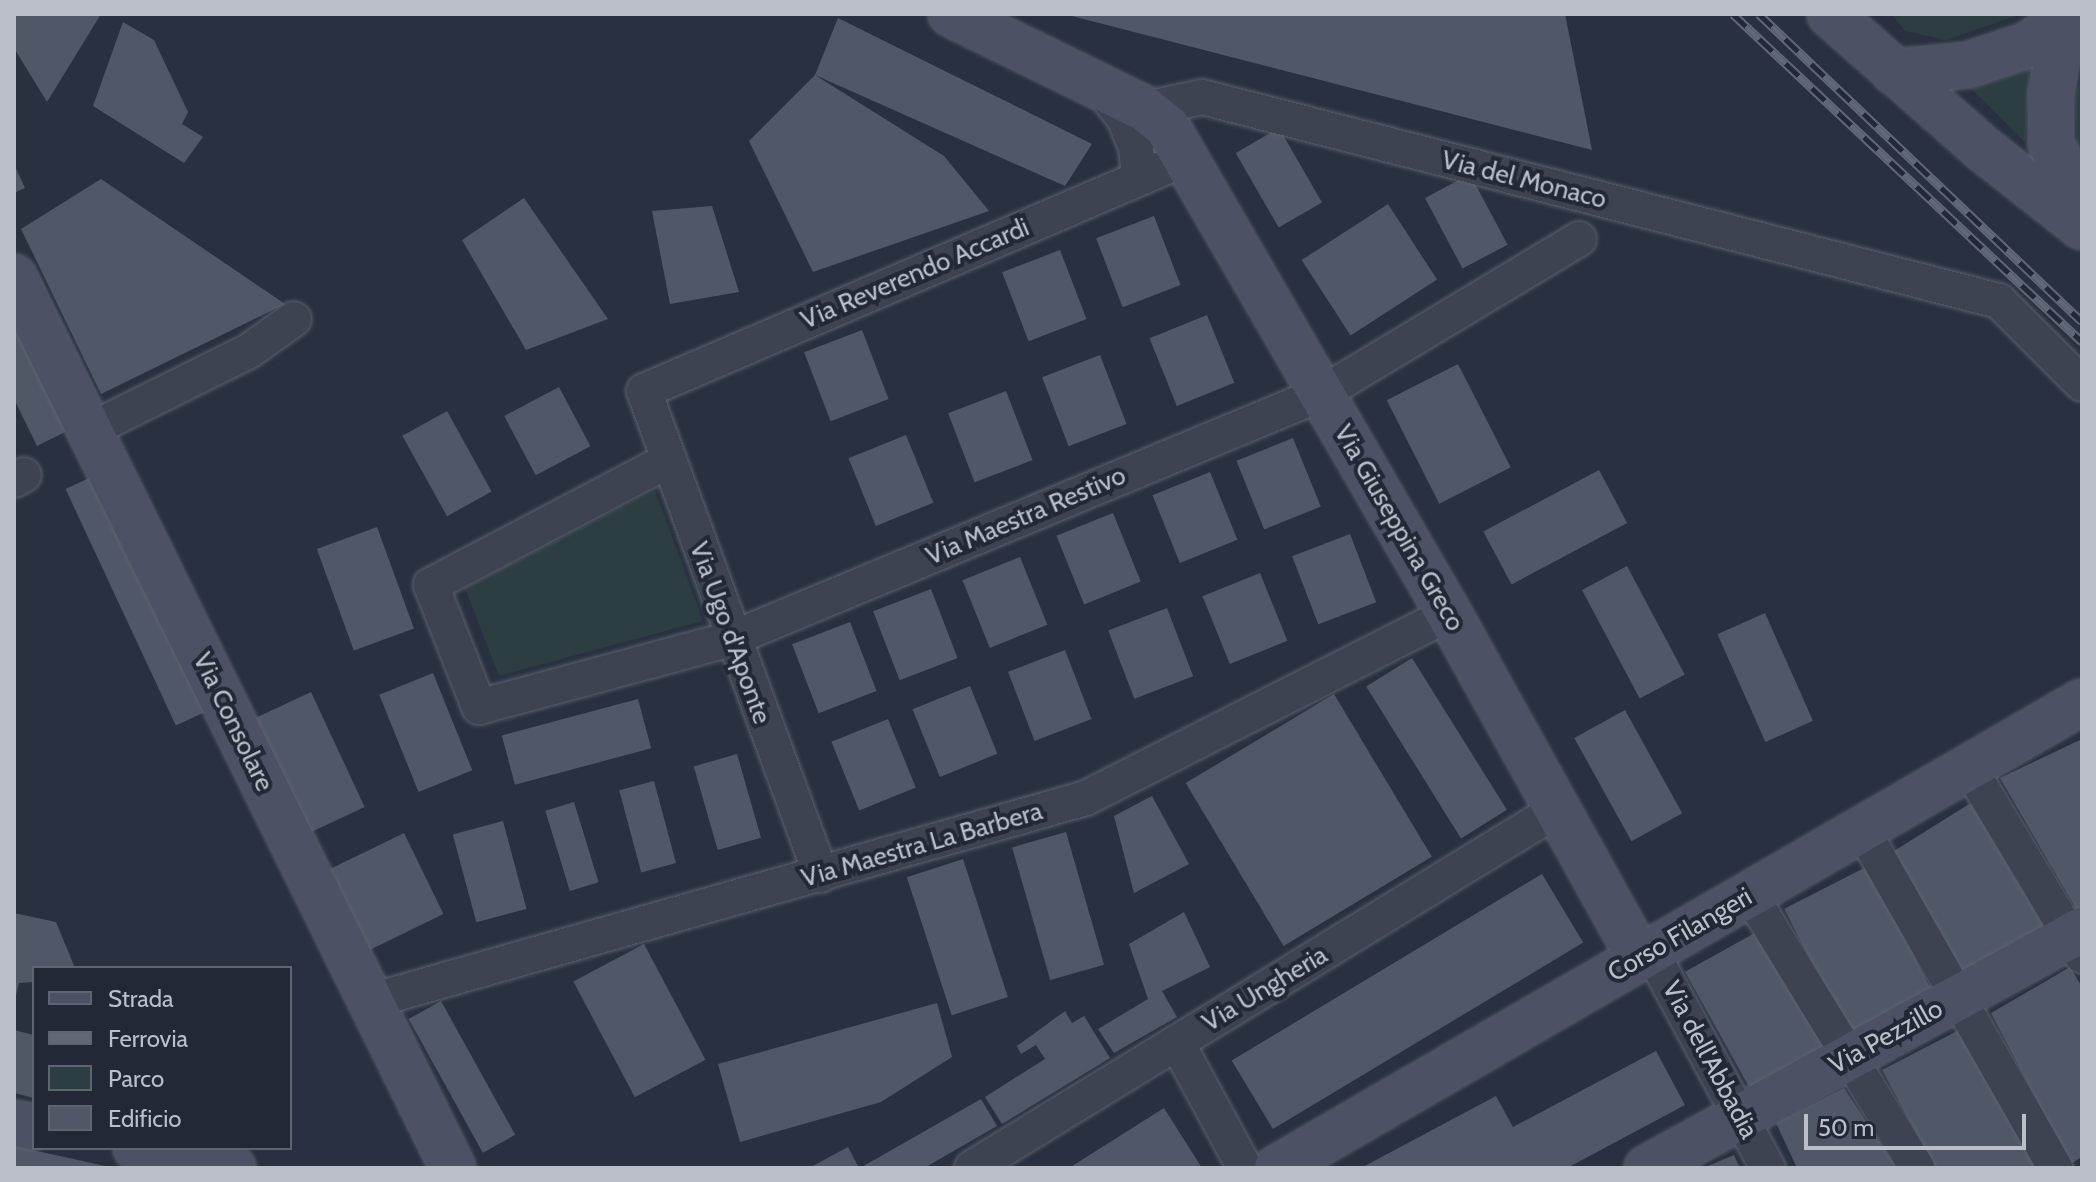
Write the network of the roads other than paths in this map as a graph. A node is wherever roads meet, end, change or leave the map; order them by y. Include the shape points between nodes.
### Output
1 (951, 14) edge
2 (1830, 14) edge
3 (2072, 14) edge
4 (2082, 22) edge
5 (1880, 45) edge
6 (1101, 89) junction
7 (1145, 109) junction
8 (1187, 158) junction
9 (1139, 178) junction
10 (2082, 213) edge
11 (2082, 227) edge
12 (1579, 239) dead end
13 (14, 277) edge
14 (294, 319) dead end
15 (2082, 384) edge
16 (644, 391) joint
17 (1321, 394) junction
18 (90, 430) junction
19 (669, 460) junction
20 (1449, 614) junction
21 (731, 639) junction
22 (2082, 702) edge
23 (1969, 767) junction
24 (1558, 809) junction
25 (1862, 829) junction
26 (821, 875) junction
27 (1750, 894) junction
28 (2078, 941) edge
29 (1646, 954) junction
30 (1956, 999) junction
31 (367, 1002) junction
32 (1177, 1043) junction
33 (1849, 1057) junction
34 (1741, 1117) junction
35 (146, 1150) edge
36 (979, 1166) edge
37 (1652, 1167) edge
38 (233, 1168) edge
39 (453, 1168) edge
40 (1245, 1168) edge
41 (1277, 1168) edge
42 (1768, 1168) edge
43 (1917, 1168) edge
44 (2055, 1168) edge

1 - 6 street
2 - 5 street
3 - 5 street via 2028,45 1968,65
4 - 10 street via 2058,54 2051,143
5 - 11 street via 1982,148
6 - 7 street
6 - 9 street via 1124,118 1136,148
7 - 8 street, Via Giuseppina Greco via 1167,127
7 - 15 street, Via del Monaco via 1202,97 1999,301
8 - 9 street, Via Reverendo Accardi
8 - 17 street, Via Giuseppina Greco
9 - 16 street, Via Reverendo Accardi
12 - 17 street, Via Maestra Restivo
13 - 18 street, Via Consolare
14 - 18 street via 249,351
16 - 19 street, Via Ugo d'Aponte
17 - 20 street, Via Giuseppina Greco
17 - 21 street, Via Maestra Restivo
18 - 31 street, Via Consolare
19 - 21 street, Via Ugo d'Aponte
19 - 21 street, Via Maestra Restivo via 431,585 479,707
20 - 24 street, Via Giuseppina Greco
20 - 26 street, Via Maestra La Barbera via 1086,798
21 - 26 street, Via Ugo d'Aponte
22 - 23 street, Corso Filangeri
23 - 25 street, Corso Filangeri
23 - 28 street
24 - 29 street, Via Giuseppina Greco
24 - 32 street, Via Ungheria
25 - 27 street, Corso Filangeri
25 - 30 street
26 - 31 street, Via Maestra La Barbera
27 - 29 street, Corso Filangeri
27 - 33 street
28 - 30 street, Via Pezzillo
29 - 34 street, Via dell'Abbadia
29 - 41 street, Corso Filangeri
30 - 33 street, Via Pezzillo
30 - 44 street
31 - 39 street, Via Consolare
32 - 36 street, Via Ungheria
32 - 40 street
33 - 34 street, Via Pezzillo
33 - 43 street
34 - 37 street, Via Pezzillo
34 - 42 street, Via dell'Abbadia
35 - 38 street

